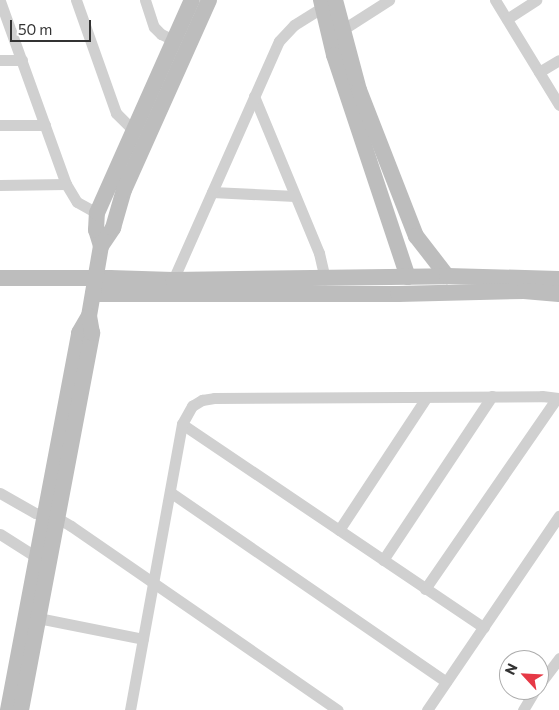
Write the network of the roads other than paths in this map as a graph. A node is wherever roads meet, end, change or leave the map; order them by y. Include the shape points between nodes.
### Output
1 (76, 0) edge
2 (145, 0) edge
3 (192, 0) edge
4 (209, 0) edge
5 (389, 0) edge
6 (495, 0) edge
7 (536, 0) edge
8 (0, 2) edge
9 (326, 2) edge
10 (507, 19) junction
11 (342, 30) junction
12 (174, 40) junction
13 (0, 60) edge
14 (22, 60) junction
15 (559, 60) edge
16 (539, 72) junction
17 (254, 96) junction
18 (559, 105) edge
19 (0, 125) edge
20 (45, 125) junction
21 (134, 131) junction
22 (66, 184) junction
23 (0, 185) edge
24 (212, 192) junction
25 (295, 196) junction
26 (97, 213) junction
27 (101, 246) junction
28 (447, 276) junction
29 (408, 277) junction
30 (424, 277) junction
31 (0, 278) edge
32 (324, 279) junction
33 (559, 279) edge
34 (173, 280) junction
35 (94, 286) junction
36 (426, 293) junction
37 (559, 294) edge
38 (492, 396) junction
39 (426, 398) junction
40 (558, 398) edge
41 (182, 424) junction
42 (170, 492) junction
43 (0, 493) edge
44 (559, 516) edge
45 (52, 517) junction
46 (339, 530) junction
47 (0, 534) edge
48 (43, 560) junction
49 (383, 560) junction
50 (154, 584) junction
51 (426, 589) junction
52 (32, 617) junction
53 (484, 628) junction
54 (143, 639) junction
55 (559, 658) edge
56 (549, 672) edge
57 (446, 682) junction
58 (8, 710) edge
59 (21, 710) edge
60 (130, 710) edge
61 (338, 710) edge
62 (427, 710) edge

1 - 21 street via 116,113
2 - 12 street via 154,27
3 - 12 street
4 - 27 street via 124,190 113,228
5 - 11 street
6 - 10 street
7 - 10 street
8 - 14 street
9 - 11 street
9 - 17 street via 279,41
9 - 29 street via 334,55
10 - 16 street
11 - 28 street via 359,90 416,236
12 - 21 street
13 - 14 street
14 - 20 street
15 - 16 street
16 - 18 street
17 - 24 street
17 - 25 street
19 - 20 street
20 - 22 street
21 - 26 street
22 - 23 street
22 - 26 street via 77,202
24 - 25 street
24 - 34 street
25 - 32 street via 319,253
26 - 27 street via 96,230
27 - 35 street
28 - 30 street
28 - 33 street
29 - 30 street
29 - 32 street
30 - 36 street
31 - 35 street
32 - 34 street
34 - 35 street
35 - 36 street
35 - 45 street via 88,316 92,333
36 - 37 street via 524,291
38 - 39 street
38 - 40 street
38 - 49 street
39 - 41 street via 214,398 192,406
39 - 46 street
40 - 51 street
41 - 42 street
41 - 46 street
42 - 50 street
42 - 57 street
43 - 45 street via 24,508
44 - 53 street
45 - 48 street
45 - 50 street via 81,532
46 - 49 street
47 - 48 street
48 - 52 street
49 - 51 street
50 - 54 street
50 - 61 street
51 - 53 street
52 - 54 street
52 - 58 street
52 - 59 street
53 - 57 street
54 - 60 street
55 - 56 street
57 - 62 street

